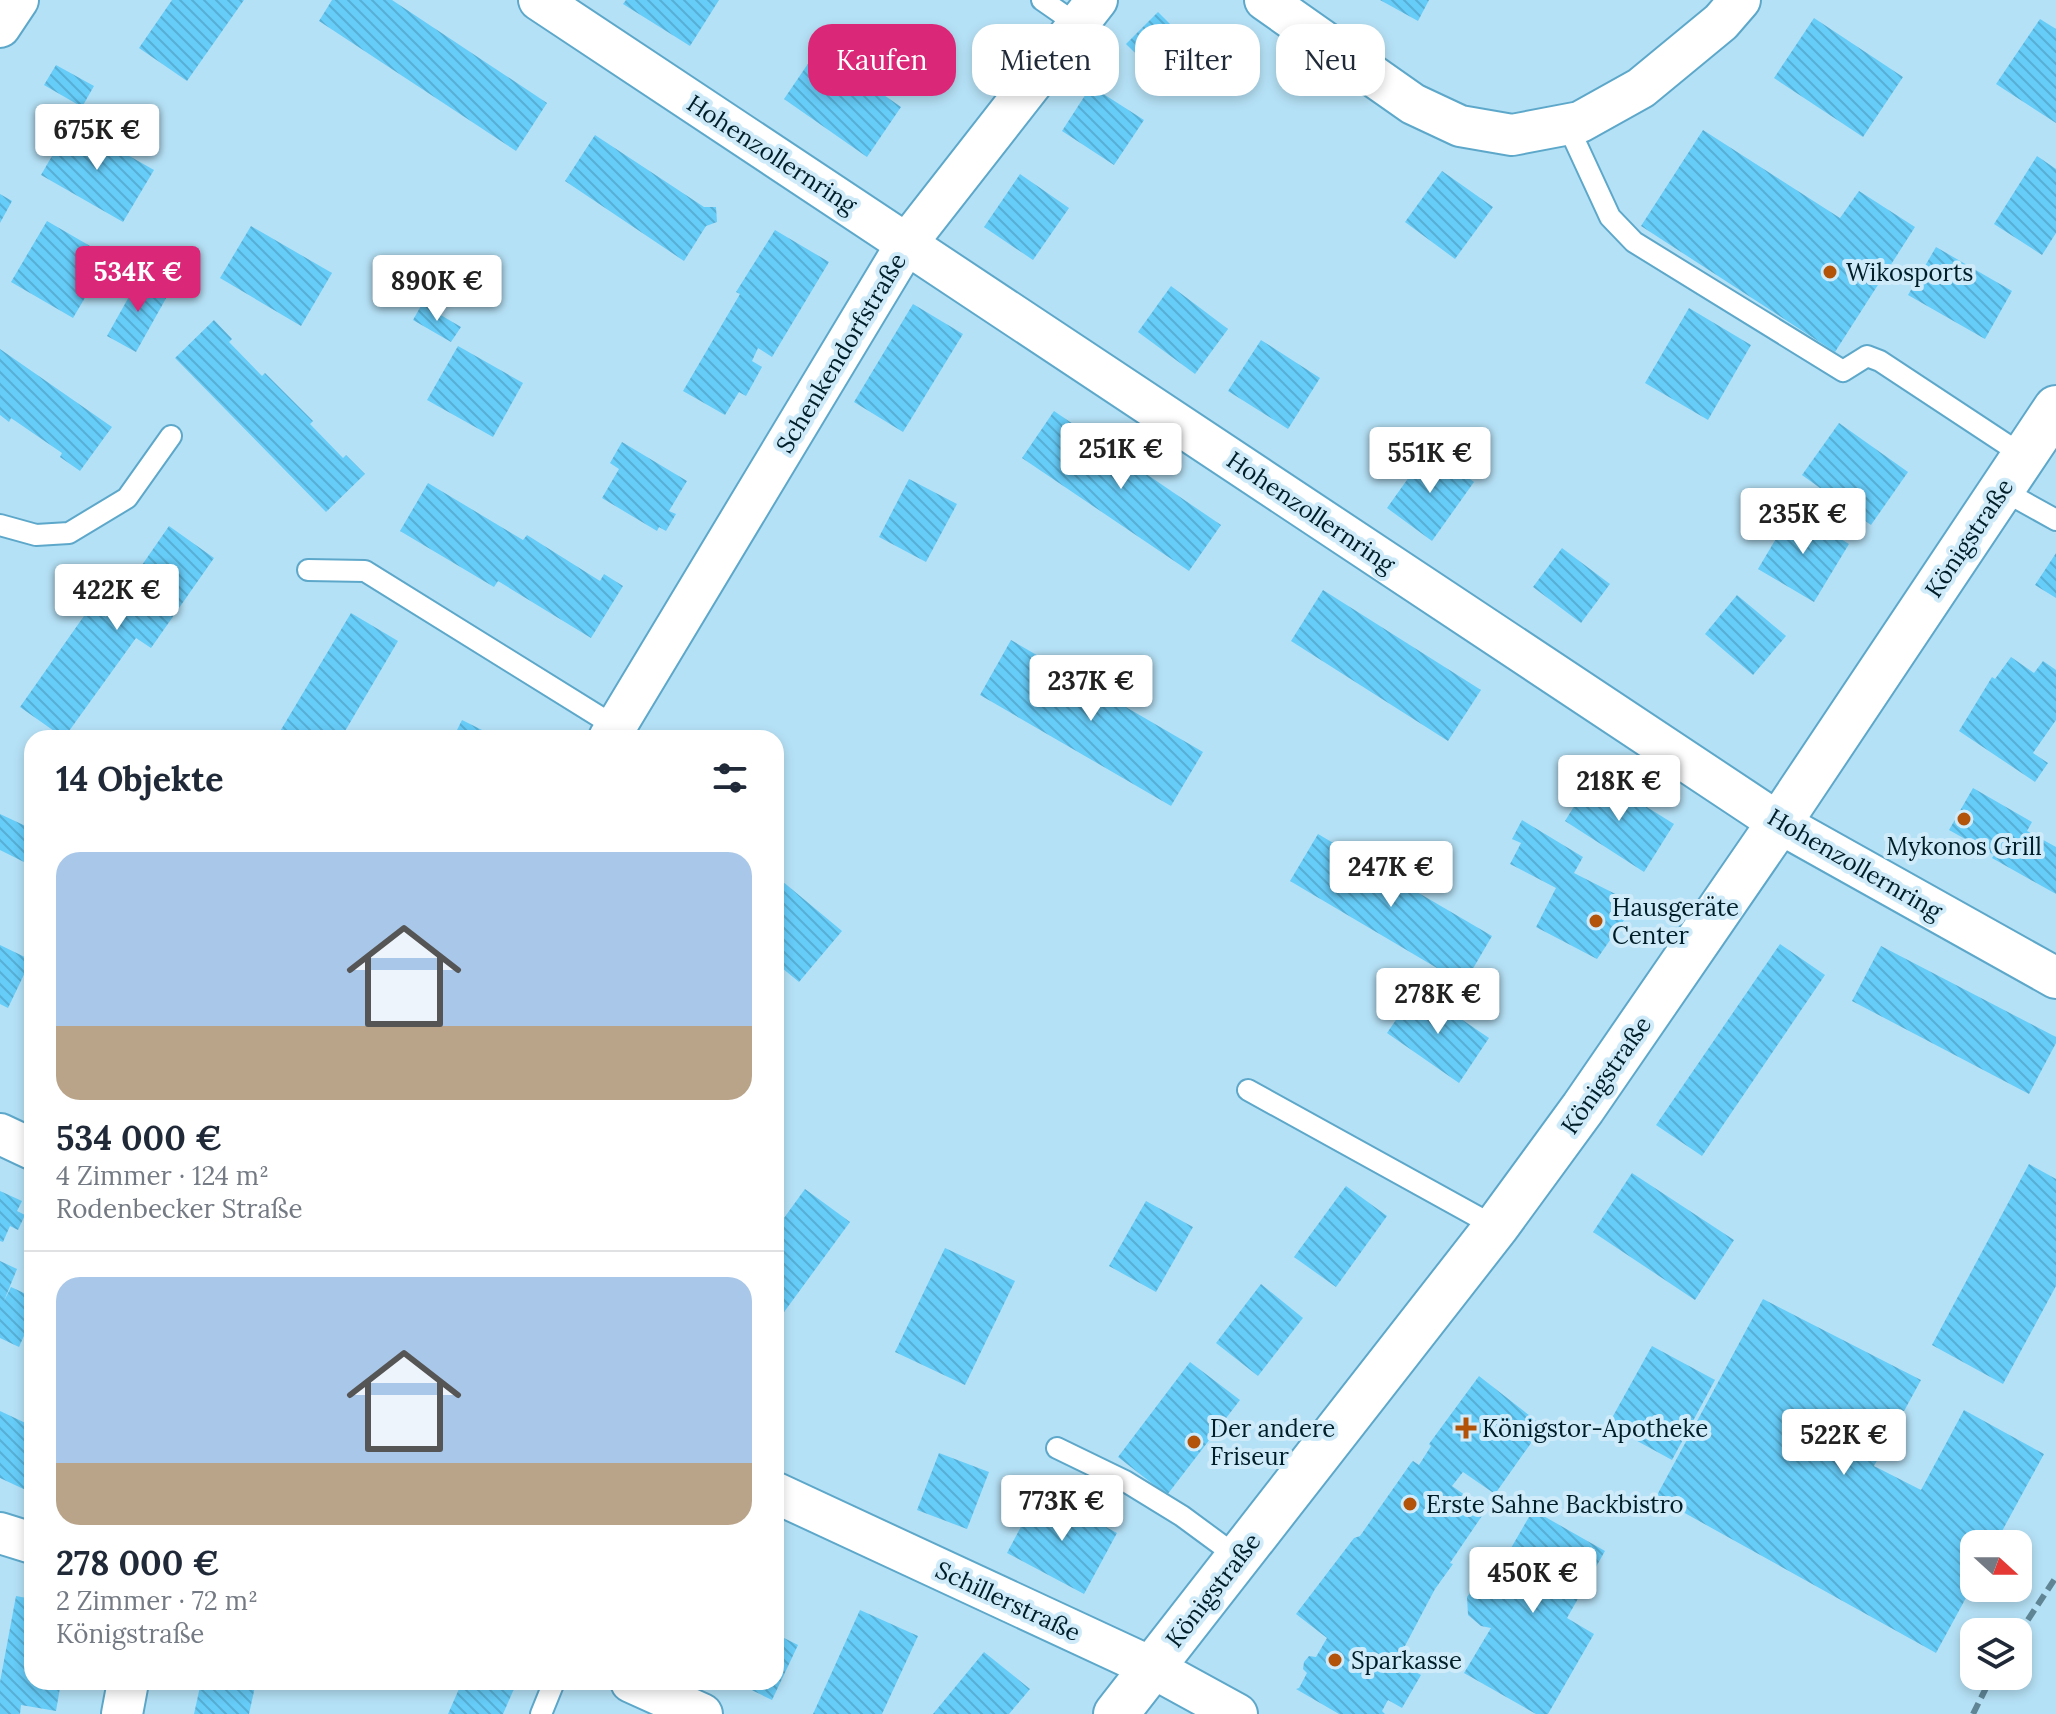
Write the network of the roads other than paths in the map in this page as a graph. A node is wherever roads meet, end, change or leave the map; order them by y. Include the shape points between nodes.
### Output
1 (18, 0) edge
2 (539, 0) edge
3 (1042, 0) edge
4 (1265, 0) edge
5 (1740, 0) edge
6 (1088, 12) edge
7 (0, 27) edge
8 (1567, 124) junction
9 (907, 243) junction
10 (2056, 408) edge
11 (171, 436) dead end
12 (2013, 473) junction
13 (2056, 520) edge
14 (0, 525) edge
15 (308, 570) dead end
16 (607, 730) edge
17 (614, 730) edge
18 (1779, 823) junction
19 (2056, 978) edge
20 (1248, 1090) dead end
21 (0, 1134) edge
22 (24, 1145) edge
23 (1496, 1227) junction
24 (1057, 1448) dead end
25 (784, 1497) edge
26 (0, 1533) edge
27 (24, 1540) edge
28 (1239, 1558) junction
29 (1153, 1668) junction
30 (126, 1690) edge
31 (551, 1690) edge
32 (649, 1690) edge
33 (122, 1714) edge
34 (541, 1714) edge
35 (702, 1714) edge
36 (1116, 1714) edge
37 (1237, 1714) edge

1 - 7 street
2 - 9 street, Hohenzollernring
3 - 6 lane
4 - 8 street via 1413,104 1460,126 1512,135
5 - 8 street via 1641,88
6 - 9 street, Schenkendorfstraße
8 - 12 lane via 1610,217 1634,242 1843,371 1867,356 1880,361
9 - 17 street, Schenkendorfstraße
9 - 18 street, Hohenzollernring
10 - 12 main road, Königstraße
11 - 14 lane via 127,498 69,533 36,535
12 - 13 lane
12 - 18 main road, Königstraße
15 - 16 lane, Schenkendorfstraße via 365,571
18 - 19 street, Hohenzollernring
18 - 23 main road, Königstraße
20 - 23 lane
21 - 22 street
23 - 28 main road, Königstraße
24 - 28 lane via 1125,1481
25 - 29 street, Schillerstraße
26 - 27 street
28 - 29 main road, Königstraße
29 - 36 main road, Königstraße
29 - 37 street, Schillerstraße
30 - 33 street
31 - 34 lane
32 - 35 street

